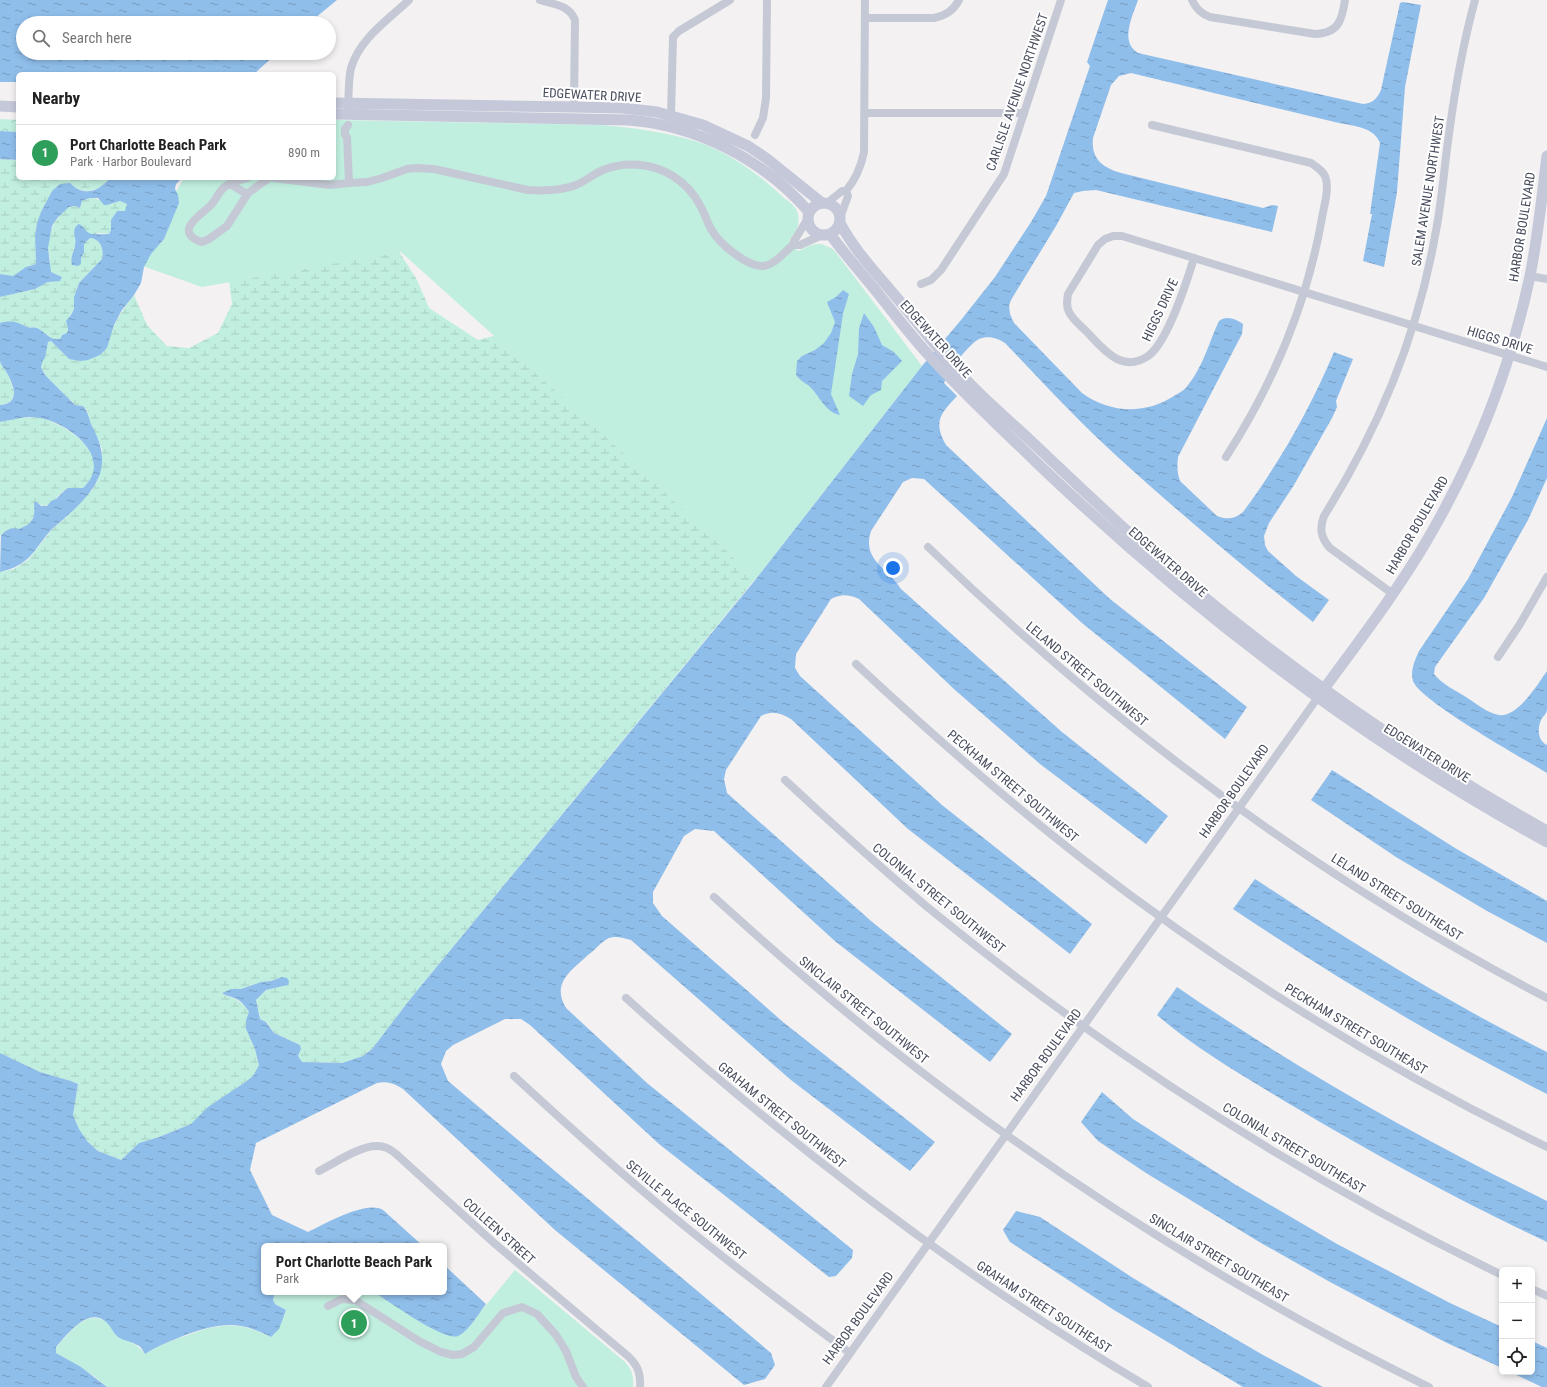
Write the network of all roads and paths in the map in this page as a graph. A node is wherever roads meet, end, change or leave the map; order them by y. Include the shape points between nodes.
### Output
1 (409, 0) edge
2 (540, 0) edge
3 (730, 0) edge
4 (767, 0) edge
5 (865, 0) edge
6 (959, 0) edge
7 (1061, 0) edge
8 (1192, 0) edge
9 (1345, 0) edge
10 (1474, 0) edge
11 (865, 18) junction
12 (0, 101) edge
13 (16, 101) edge
14 (336, 104) edge
15 (0, 106) edge
16 (16, 107) edge
17 (574, 107) junction
18 (348, 108) junction
19 (336, 113) edge
20 (865, 113) junction
21 (1024, 113) junction
22 (671, 116) junction
23 (1152, 125) dead end
24 (755, 134) dead end
25 (1547, 156) edge
26 (238, 180) edge
27 (266, 180) edge
28 (290, 180) edge
29 (349, 183) junction
30 (230, 184) junction
31 (846, 191) junction
32 (247, 194) junction
33 (824, 203) junction
34 (808, 216) junction
35 (840, 220) junction
36 (825, 235) junction
37 (793, 245) junction
38 (1194, 258) junction
39 (1530, 276) junction
40 (1547, 280) edge
41 (921, 284) dead end
42 (1304, 292) junction
43 (1414, 326) junction
44 (1509, 355) junction
45 (1547, 367) edge
46 (1226, 457) dead end
47 (928, 547) dead end
48 (1547, 577) edge
49 (1393, 594) junction
50 (1498, 657) dead end
51 (856, 664) dead end
52 (1321, 693) junction
53 (785, 780) dead end
54 (1452, 780) junction
55 (1239, 809) junction
56 (1547, 831) edge
57 (1547, 842) edge
58 (714, 897) dead end
59 (1161, 917) junction
60 (626, 998) dead end
61 (1547, 998) edge
62 (1084, 1026) junction
63 (514, 1076) dead end
64 (1006, 1135) junction
65 (1547, 1147) edge
66 (319, 1171) dead end
67 (928, 1244) junction
68 (1499, 1273) edge
69 (1535, 1290) edge
70 (1547, 1296) edge
71 (328, 1306) dead end
72 (850, 1353) junction
73 (582, 1387) edge
74 (640, 1387) edge
75 (826, 1387) edge
76 (1148, 1387) edge
77 (1429, 1387) edge

1 - 18 street via 369,37 358,51 350,76
2 - 17 street via 572,12 575,20
3 - 22 street via 673,37
4 - 24 street via 766,98 763,118
5 - 11 street
6 - 11 street via 950,12 934,18
7 - 21 street, CARLISLE AVENUE NORTHWEST
8 - 9 street via 1202,14 1210,17 1315,34 1332,30 1338,24
10 - 43 street, SALEM AVENUE NORTHWEST via 1455,92 1435,236
11 - 20 street
12 - 13 street
14 - 18 street, EDGEWATER DRIVE
15 - 16 street
17 - 18 street, EDGEWATER DRIVE
17 - 22 street, EDGEWATER DRIVE via 622,108
18 - 19 street, EDGEWATER DRIVE
18 - 29 street via 345,135
18 - 34 street, EDGEWATER DRIVE via 628,120 656,124 709,139 753,163 798,199
20 - 21 street
20 - 31 street via 862,160 856,176
21 - 41 street, CARLISLE AVENUE NORTHWEST via 1007,166 999,182 941,270 931,280
22 - 33 street, EDGEWATER DRIVE via 703,125 748,146
23 - 42 street via 1312,163 1319,168 1327,183 1325,200
25 - 39 street, HARBOR BOULEVARD
26 - 30 street
27 - 32 street
28 - 29 street via 329,185
29 - 37 street via 366,182 417,168 434,169 528,190 544,191 577,184 602,170 626,164 644,165 672,175 683,184 700,206 711,230 723,244 750,263 764,266 777,260
30 - 32 street
30 - 32 street via 221,190 211,205 197,216 190,226 190,233 194,239 202,242 227,226
31 - 33 street
31 - 35 street via 848,196
33 - 34 street via 814,206
33 - 35 street via 834,207
34 - 36 street via 810,228
34 - 37 street
35 - 36 street via 836,230
35 - 52 street, EDGEWATER DRIVE via 850,242 977,391 1130,534
36 - 37 street via 800,245
36 - 52 street, EDGEWATER DRIVE via 954,381 1074,498 1205,612
38 - 38 street, HIGGS DRIVE via 1159,345 1154,352 1138,361 1121,361 1113,357 1068,311 1068,294 1098,245 1105,239 1122,236
38 - 42 street, HIGGS DRIVE
39 - 40 street
39 - 44 street, HARBOR BOULEVARD
42 - 43 street, HIGGS DRIVE
42 - 46 street via 1267,385
43 - 44 street, HIGGS DRIVE
43 - 49 street, SALEM AVENUE NORTHWEST via 1376,424 1321,524 1324,541 1330,548
44 - 45 street, HIGGS DRIVE
44 - 49 street, HARBOR BOULEVARD via 1485,424 1454,492
47 - 55 street, LELAND STREET SOUTHWEST via 1018,631 1097,699
48 - 50 street
49 - 52 street, HARBOR BOULEVARD
51 - 59 street, PECKHAM STREET SOUTHWEST via 940,741 1012,802 1085,861
52 - 54 street, EDGEWATER DRIVE via 1359,714
52 - 55 street, HARBOR BOULEVARD
53 - 62 street, COLONIAL STREET SOUTHWEST via 932,910
54 - 56 street, EDGEWATER DRIVE
54 - 57 street, EDGEWATER DRIVE
55 - 59 street, HARBOR BOULEVARD
55 - 61 street, LELAND STREET SOUTHEAST via 1389,908
58 - 64 street, SINCLAIR STREET SOUTHWEST via 847,1013
59 - 62 street, HARBOR BOULEVARD
59 - 65 street, PECKHAM STREET SOUTHEAST via 1239,971 1359,1046 1441,1093
60 - 67 street, GRAHAM STREET SOUTHWEST via 756,1112
62 - 64 street, HARBOR BOULEVARD
62 - 68 street, COLONIAL STREET SOUTHEAST via 1178,1091 1292,1162 1390,1218
63 - 72 street, SEVILLE PLACE SOUTHWEST via 671,1215
64 - 67 street, HARBOR BOULEVARD
64 - 77 street, SINCLAIR STREET SOUTHEAST via 1116,1210 1223,1276 1313,1328
66 - 74 street, COLLEEN STREET via 371,1146 388,1148 499,1248 629,1357 639,1371
67 - 72 street, HARBOR BOULEVARD
67 - 76 street, GRAHAM STREET SOUTHEAST via 1017,1305
69 - 70 street
71 - 73 street via 342,1298 355,1300 419,1341 453,1355 462,1354 474,1347 503,1313 522,1307 537,1314 556,1334
72 - 75 street, HARBOR BOULEVARD

